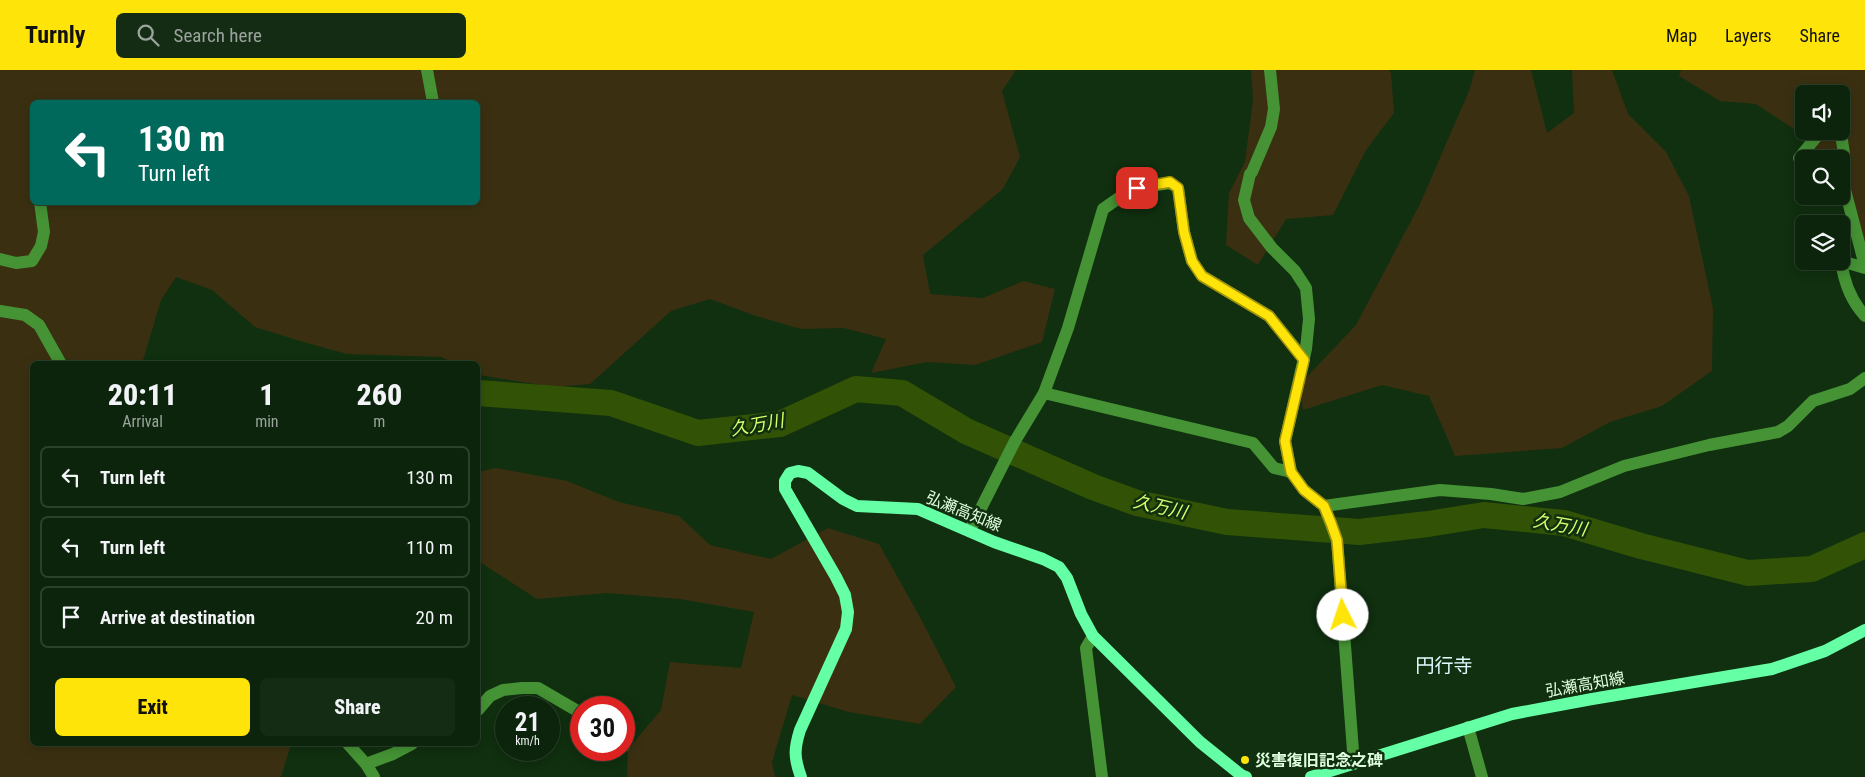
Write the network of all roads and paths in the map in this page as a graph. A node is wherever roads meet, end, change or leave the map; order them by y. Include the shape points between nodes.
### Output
1 (427, 70) edge
2 (1270, 70) edge
3 (433, 100) edge
4 (1814, 140) edge
5 (1843, 140) edge
6 (1806, 150) edge
7 (40, 205) edge
8 (0, 259) edge
9 (1850, 263) edge
10 (1865, 267) edge
11 (1842, 270) edge
12 (0, 311) edge
13 (1865, 316) edge
14 (1304, 360) junction
15 (59, 361) edge
16 (1865, 378) edge
17 (1044, 392) junction
18 (1291, 472) junction
19 (1324, 506) junction
20 (970, 530) junction
21 (1865, 630) edge
22 (1093, 636) junction
23 (570, 707) edge
24 (480, 708) edge
25 (1468, 727) junction
26 (350, 746) edge
27 (408, 746) edge
28 (366, 764) junction
29 (1354, 764) junction
30 (374, 777) edge
31 (801, 777) edge
32 (1102, 777) edge
33 (1246, 777) edge
34 (1311, 777) edge
35 (1482, 777) edge

1 - 3 street
2 - 14 street via 1274,109 1271,127 1250,174 1244,200 1249,218 1306,288 1309,319
4 - 6 street
5 - 10 street via 1844,186
7 - 8 street via 44,232 41,246 32,261 16,263
9 - 10 street
11 - 13 street via 1855,305
12 - 15 street via 25,315 39,324
14 - 17 street via 1269,316 1202,276 1192,261 1184,232 1178,188 1170,182 1137,188 1103,210 1068,328
14 - 18 street via 1285,441
16 - 19 street via 1850,389 1813,402 1778,432 1624,466 1560,492 1522,499 1440,490
17 - 18 street via 1253,443 1274,468
17 - 20 street
18 - 19 street via 1304,490
19 - 29 street via 1337,540
20 - 22 main road, 弘瀬高知線 via 1059,567
20 - 31 main road, 弘瀬高知線 via 918,509 857,506 808,473 790,473 785,489 836,577 845,595 848,612 846,629 795,747
21 - 25 main road, 弘瀬高知線 via 1825,651 1772,669 1583,700 1512,714
22 - 32 street via 1086,648
22 - 33 main road, 弘瀬高知線 via 1200,742
23 - 24 street via 538,688 522,688 503,690 490,696
25 - 29 main road, 弘瀬高知線
25 - 35 street
26 - 28 street
27 - 28 street
28 - 30 street
29 - 34 main road, 弘瀬高知線

